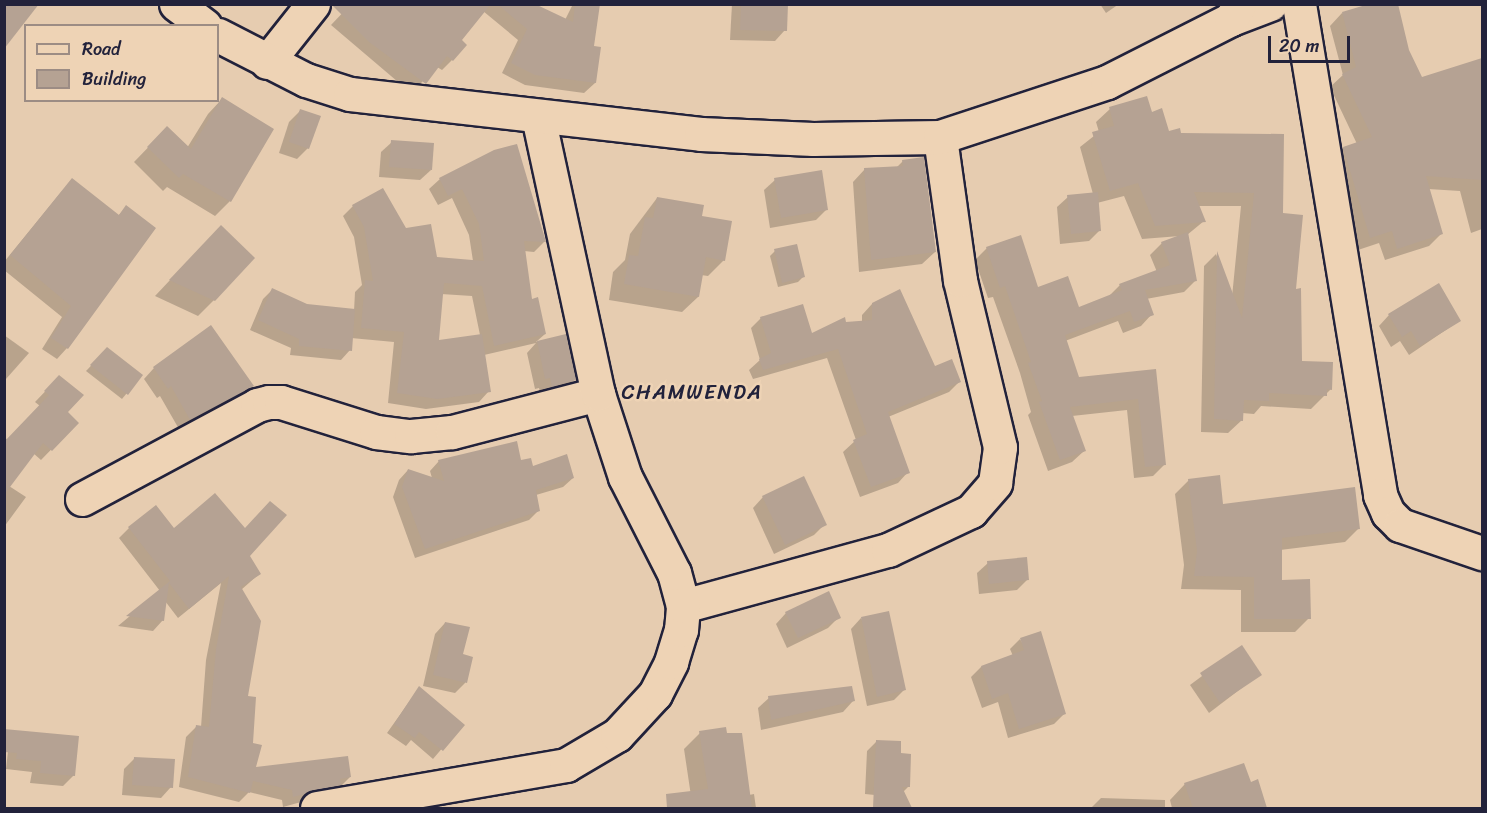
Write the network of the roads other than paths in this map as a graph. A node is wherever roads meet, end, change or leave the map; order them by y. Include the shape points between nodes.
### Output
1 (176, 4) edge
2 (313, 4) edge
3 (1270, 4) edge
4 (1299, 4) edge
5 (1236, 9) edge
6 (202, 24) edge
7 (219, 35) edge
8 (267, 62) junction
9 (538, 116) junction
10 (940, 137) junction
11 (598, 394) junction
12 (82, 498) dead end
13 (1482, 553) edge
14 (683, 606) junction
15 (317, 808) edge

1 - 6 street
2 - 8 street
3 - 5 street
4 - 13 street via 1380,495 1388,513 1400,525
5 - 10 street via 1107,82
7 - 8 street
8 - 9 street via 350,94
9 - 10 street via 701,134 813,139
9 - 11 street
10 - 14 street via 960,280 1000,447 995,483 971,511 888,550
11 - 12 street via 452,432 411,436 376,432 281,402 269,402
11 - 14 street via 625,477 674,573
14 - 15 street via 681,630 671,662 655,693 617,735 566,765

